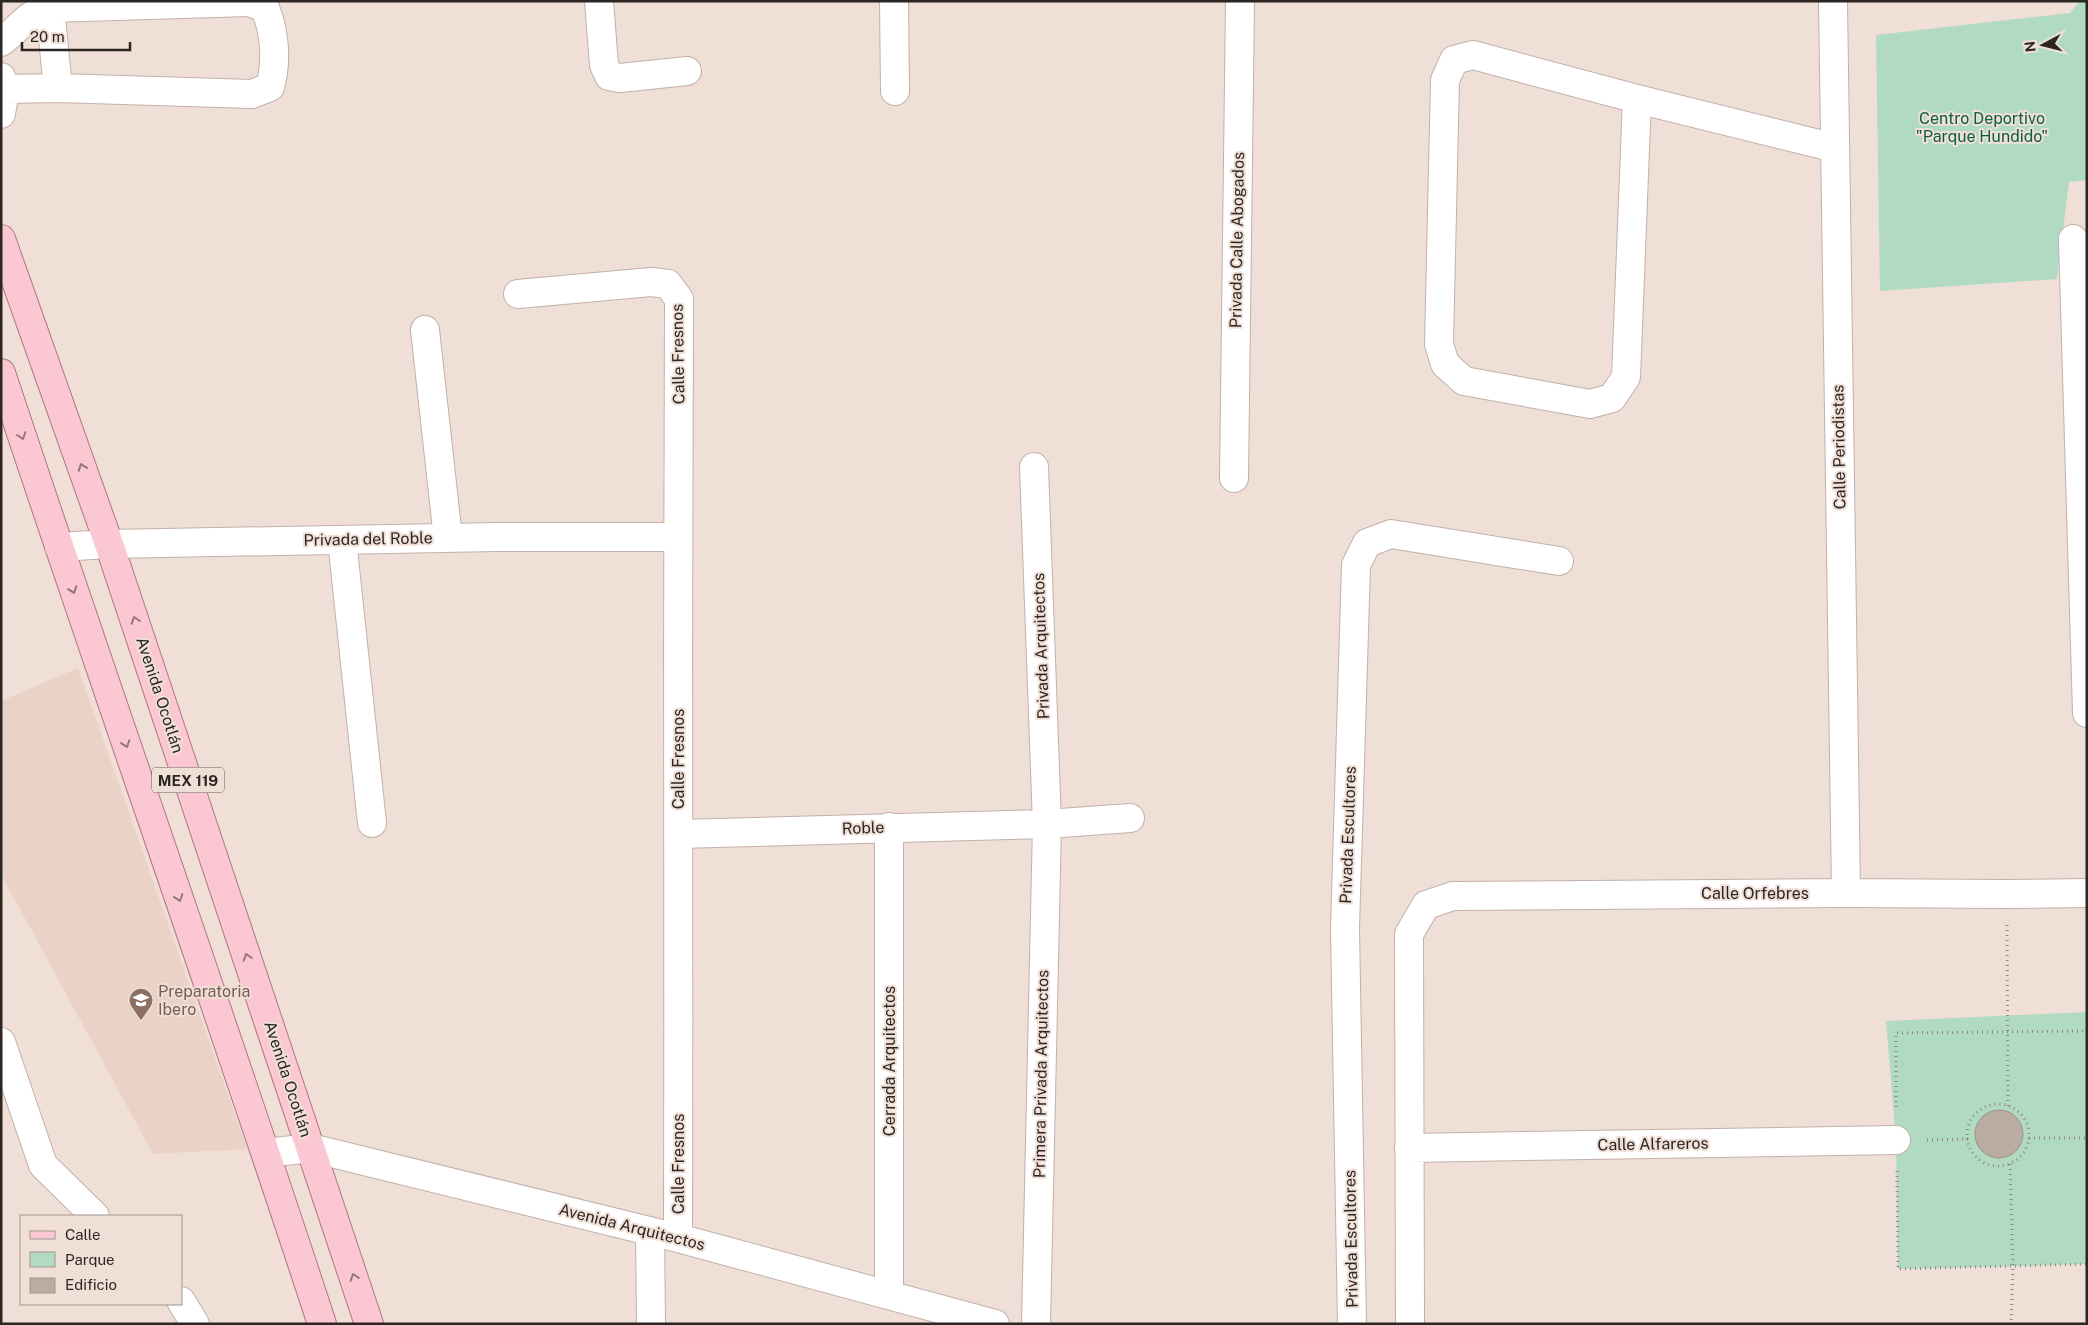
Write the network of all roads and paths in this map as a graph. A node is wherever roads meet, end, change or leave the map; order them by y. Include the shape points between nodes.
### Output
1 (599, 1) edge
2 (894, 1) edge
3 (1240, 1) edge
4 (1833, 1) edge
5 (50, 8) junction
6 (1, 42) edge
7 (687, 71) dead end
8 (58, 88) junction
9 (895, 91) dead end
10 (3, 93) edge
11 (1637, 99) junction
12 (1835, 148) junction
13 (1, 238) edge
14 (2073, 239) dead end
15 (518, 294) dead end
16 (425, 330) dead end
17 (1, 373) edge
18 (6, 403) edge
19 (1034, 467) dead end
20 (1234, 478) dead end
21 (677, 537) junction
22 (448, 538) junction
23 (342, 540) junction
24 (109, 544) junction
25 (59, 548) junction
26 (1558, 561) dead end
27 (2087, 713) edge
28 (1130, 818) dead end
29 (372, 823) dead end
30 (1047, 824) junction
31 (888, 827) junction
32 (679, 834) junction
33 (1846, 893) junction
34 (2087, 893) edge
35 (2006, 894) junction
36 (2087, 1031) edge
37 (2007, 1032) junction
38 (1, 1042) edge
39 (2008, 1106) junction
40 (2029, 1138) junction
41 (2087, 1138) edge
42 (1968, 1139) junction
43 (1896, 1140) junction
44 (311, 1148) junction
45 (1409, 1148) junction
46 (266, 1153) junction
47 (2010, 1164) junction
48 (94, 1215) edge
49 (650, 1231) junction
50 (678, 1238) junction
51 (2087, 1264) edge
52 (2012, 1266) junction
53 (889, 1295) junction
54 (182, 1303) edge
55 (195, 1324) edge
56 (322, 1324) edge
57 (369, 1324) edge
58 (651, 1324) edge
59 (995, 1324) edge
60 (1036, 1324) edge
61 (1352, 1324) edge
62 (1410, 1324) edge
63 (2011, 1324) edge

1 - 7 street via 604,65 609,76 620,78
2 - 9 street
3 - 20 street, Privada Calle Abogados
4 - 12 street, Calle Periodistas
5 - 6 street via 31,14
5 - 8 street
5 - 8 street via 249,2 264,8 271,23 275,70 270,87 252,94
8 - 10 street
11 - 11 street via 1473,55 1454,60 1446,80 1440,344 1445,364 1464,380 1590,404 1612,398 1626,377
11 - 12 street
12 - 33 street, Calle Periodistas
24 -> 13 main road, Avenida Ocotlán / MEX 119
14 - 27 street
15 - 21 street, Calle Fresnos via 651,282 668,284 679,299
16 - 22 street
17 - 18 main road, MEX 119
18 -> 25 main road, MEX 119
19 - 30 street, Privada Arquitectos
21 - 22 street, Privada del Roble
21 - 32 street, Calle Fresnos
22 - 23 street, Privada del Roble
23 - 24 street, Privada del Roble
23 - 29 street
24 - 25 street, Privada del Roble
44 -> 24 main road, Avenida Ocotlán / MEX 119
25 -> 46 main road, MEX 119
26 - 61 street, Privada Escultores via 1391,534 1367,543 1356,565 1345,928
28 - 30 street, Roble
30 - 31 street, Roble
30 - 60 street, Primera Privada Arquitectos
31 - 32 street, Roble
31 - 53 street, Cerrada Arquitectos
32 - 50 street, Calle Fresnos
33 - 35 street, Calle Orfebres
33 - 45 street, Calle Orfebres via 1453,896 1426,906 1409,934
34 - 35 street, Calle Orfebres
35 - 37 path
36 - 37 path
37 - 39 path
37 - 43 path via 1896,1033
38 - 48 street via 43,1165
39 - 40 path via 2015,1109 2028,1125
39 - 42 path via 1982,1108 1971,1121
40 - 41 path
40 - 47 path via 2023,1154
42 - 43 path
42 - 47 path via 1976,1156 1983,1162 1992,1166
43 - 45 street, Calle Alfareros
43 - 52 path via 1898,1269
44 - 46 street, Avenida Arquitectos
44 - 49 street, Avenida Arquitectos
57 -> 44 main road, Avenida Ocotlán / MEX 119
45 - 62 street
46 - 56 main road, MEX 119
47 - 52 path
49 - 50 street, Avenida Arquitectos
49 - 58 street
50 - 53 street, Avenida Arquitectos
51 - 52 path
52 - 63 path
53 - 59 street, Avenida Arquitectos
54 - 55 street

